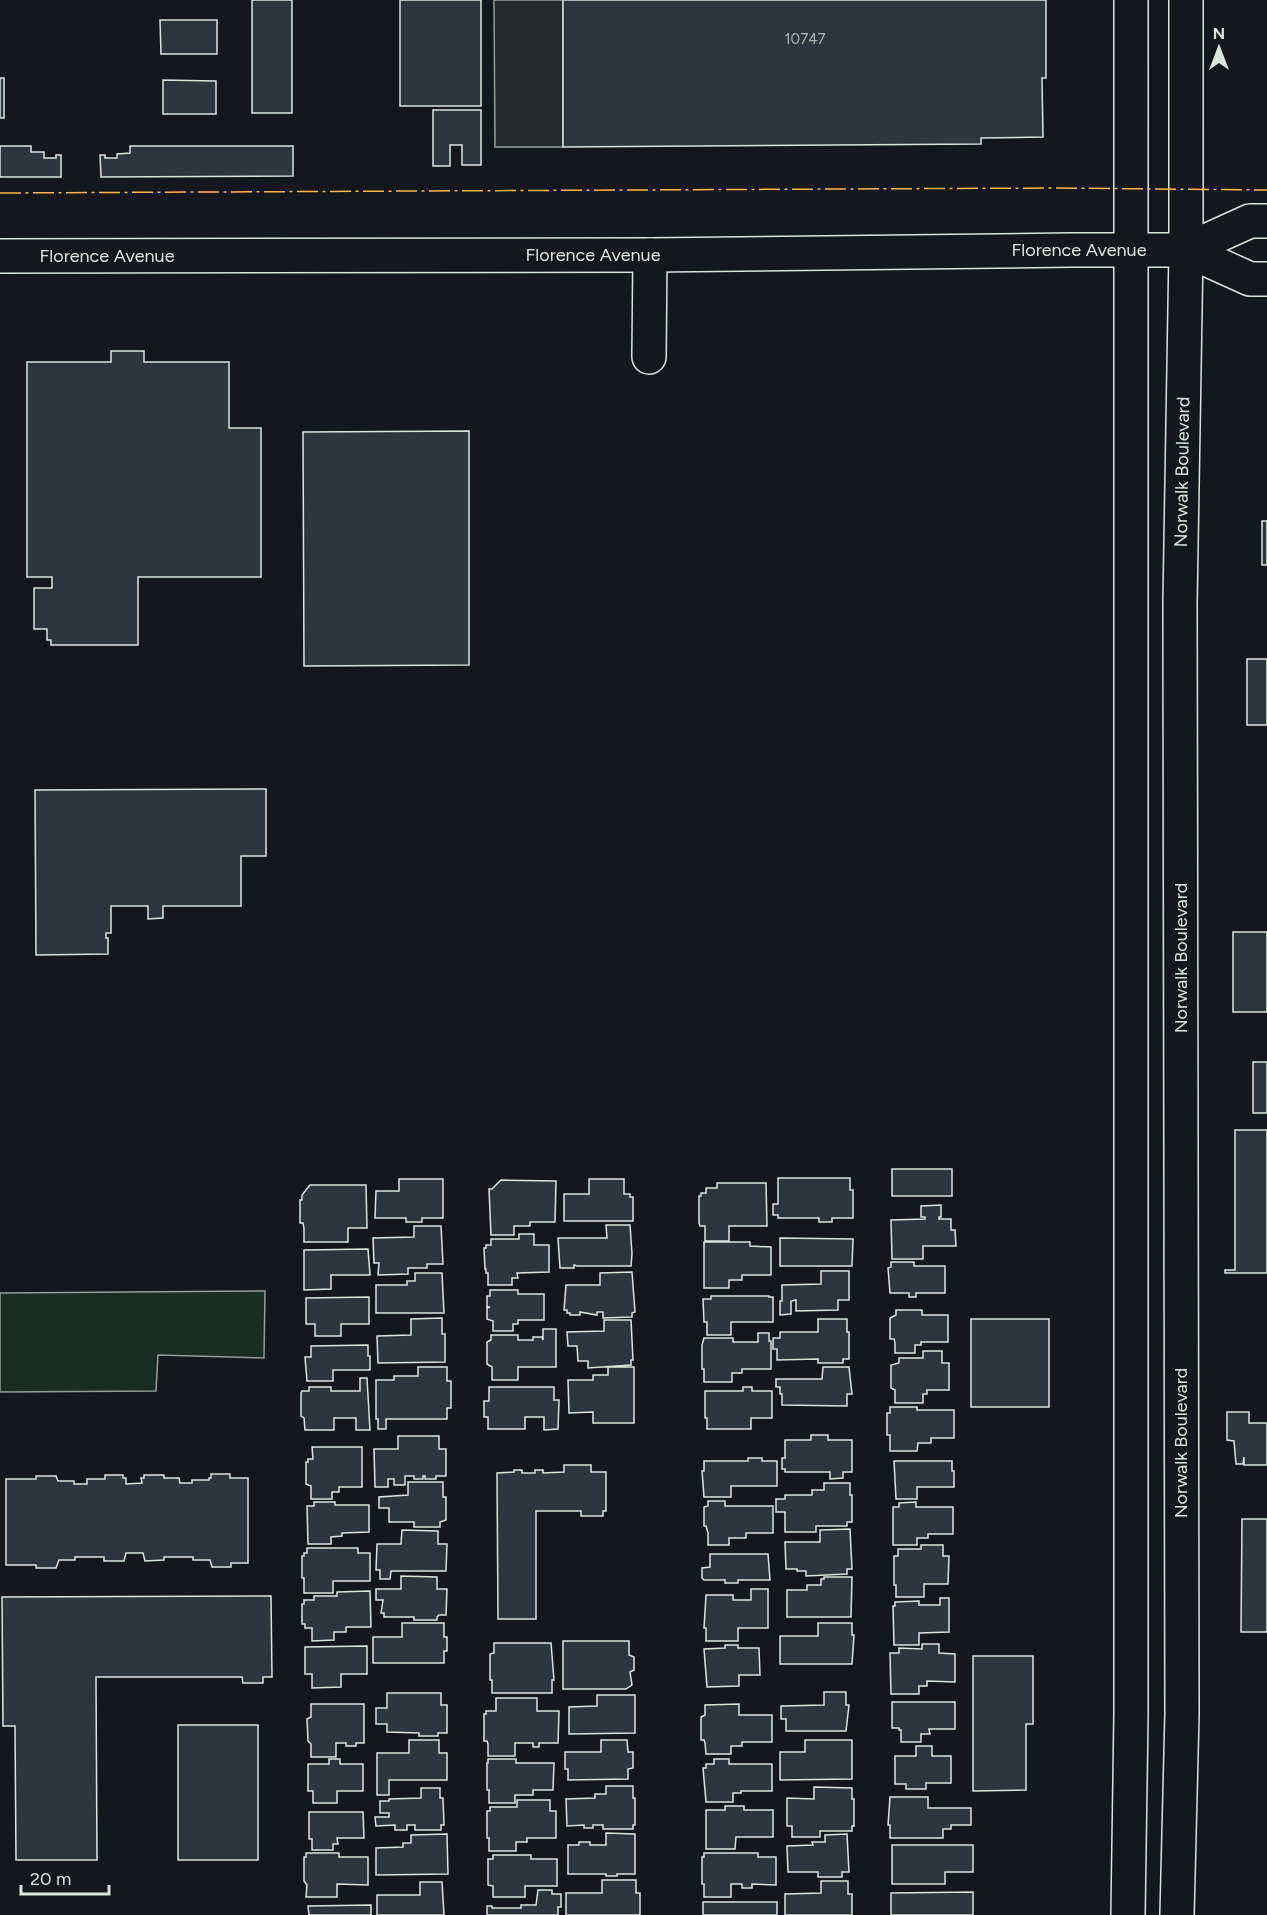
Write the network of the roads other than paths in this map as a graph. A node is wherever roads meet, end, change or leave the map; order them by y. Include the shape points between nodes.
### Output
1 (1131, 0) edge
2 (1186, 0) edge
3 (1267, 221) edge
4 (1131, 249) junction
5 (1186, 250) junction
6 (650, 255) junction
7 (0, 256) edge
8 (1267, 279) edge
9 (649, 357) dead end
10 (1128, 1915) edge
11 (1177, 1915) edge

1 - 4 main road
2 - 5 main road, Norwalk Boulevard
3 - 5 main road, Florence Avenue via 1250,221
4 - 5 main road, Florence Avenue
4 - 6 main road, Florence Avenue
4 - 10 main road
5 - 8 main road, Florence Avenue via 1250,279
5 - 11 main road, Norwalk Boulevard via 1180,603 1182,1714
6 - 7 main road, Florence Avenue
6 - 9 main road

